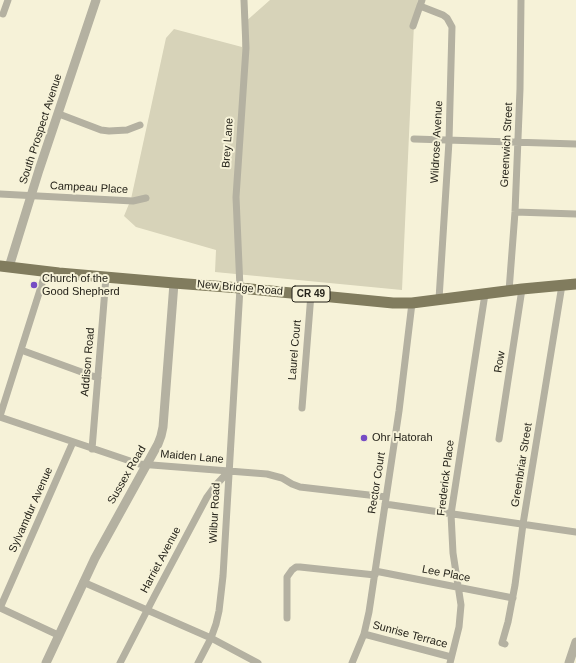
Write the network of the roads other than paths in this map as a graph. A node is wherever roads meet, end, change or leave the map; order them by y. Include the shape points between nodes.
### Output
1 (8, 0) edge
2 (96, 0) edge
3 (244, 0) edge
4 (520, 0) edge
5 (421, 3) edge
6 (3, 14) dead end
7 (413, 26) dead end
8 (59, 114) junction
9 (140, 126) dead end
10 (414, 140) dead end
11 (449, 141) junction
12 (518, 143) junction
13 (576, 144) edge
14 (0, 194) edge
15 (31, 196) junction
16 (146, 198) dead end
17 (515, 212) junction
18 (576, 214) edge
19 (5, 266) edge
20 (46, 271) junction
21 (106, 277) junction
22 (174, 283) junction
23 (576, 284) edge
24 (562, 285) junction
25 (240, 288) junction
26 (522, 289) junction
27 (509, 291) junction
28 (311, 294) junction
29 (485, 294) junction
30 (439, 299) junction
31 (412, 302) junction
32 (21, 350) junction
33 (98, 378) junction
34 (302, 408) dead end
35 (0, 416) edge
36 (499, 439) dead end
37 (73, 442) junction
38 (92, 449) junction
39 (147, 464) junction
40 (229, 471) junction
41 (385, 500) junction
42 (451, 514) junction
43 (523, 524) junction
44 (576, 532) edge
45 (375, 573) junction
46 (83, 582) junction
47 (459, 587) junction
48 (513, 598) junction
49 (0, 608) edge
50 (147, 610) junction
51 (287, 618) dead end
52 (364, 634) junction
53 (58, 636) junction
54 (211, 638) junction
55 (576, 642) edge
56 (505, 644) dead end
57 (450, 660) edge
58 (46, 663) edge
59 (120, 663) edge
60 (198, 663) edge
61 (258, 663) edge
62 (352, 663) edge
63 (569, 663) edge

1 - 6 street
2 - 8 street, South Prospect Avenue
3 - 25 street, Brey Lane via 246,48 236,197
4 - 12 street, Greenwich Street
5 - 7 street
5 - 11 street, Wildrose Avenue via 447,18 452,27
8 - 9 street via 101,130 127,130
8 - 15 street, South Prospect Avenue
10 - 11 street
11 - 12 street
11 - 30 street, Wildrose Avenue
12 - 13 street
12 - 17 street, Greenwich Street
14 - 15 street, Campeau Place
15 - 16 street, Campeau Place via 133,201
15 - 19 street, South Prospect Avenue
17 - 18 street
17 - 27 street, Greenwich Street
19 - 20 main road, New Bridge Road / CR 49
20 - 21 main road, New Bridge Road / CR 49
20 - 32 street
21 - 22 main road, New Bridge Road / CR 49
21 - 33 street, Addison Road
22 - 25 main road, New Bridge Road / CR 49
22 - 39 street, Sussex Road via 163,427 158,444
23 - 24 main road, New Bridge Road / CR 49
24 - 26 main road, New Bridge Road / CR 49
24 - 43 street, Greenbriar Street
25 - 28 main road, New Bridge Road / CR 49
25 - 40 street, Wilbur Road
26 - 27 main road, New Bridge Road / CR 49
26 - 36 street, Row
27 - 29 main road, New Bridge Road / CR 49
28 - 31 main road, New Bridge Road / CR 49 via 393,303
28 - 34 street, Laurel Court
29 - 30 main road, New Bridge Road / CR 49
29 - 42 street, Frederick Place
30 - 31 main road, New Bridge Road / CR 49
31 - 41 street, Rector Court
32 - 33 street
32 - 35 street
33 - 38 street, Addison Road
35 - 37 street, Maiden Lane
37 - 38 street, Maiden Lane
37 - 49 street, Sylvamdur Avenue
38 - 39 street, Maiden Lane via 132,463
39 - 40 street, Maiden Lane
39 - 46 street, Sussex Road
40 - 41 street, Maiden Lane via 274,475 300,487
40 - 50 street, Harriet Avenue via 207,497
40 - 54 street, Wilbur Road via 220,611
41 - 42 street, Maiden Lane
41 - 45 street, Rector Court
42 - 43 street, Maiden Lane
42 - 47 street, Frederick Place via 453,553
43 - 44 street, Maiden Lane
43 - 48 street, Greenbriar Street
45 - 47 street, Lee Place
45 - 51 street, Lee Place via 296,567 287,577
45 - 52 street, Rector Court
46 - 50 street
46 - 53 street, Sussex Road
47 - 48 street, Lee Place
47 - 57 street, Frederick Place via 461,616
48 - 56 street, Greenbriar Street via 502,643
49 - 53 street
50 - 54 street
50 - 59 street, Harriet Avenue
52 - 57 street, Sunrise Terrace
52 - 62 street, Rector Court
53 - 58 street, Sussex Road
54 - 60 street, Wilbur Road
54 - 61 street
55 - 63 street

